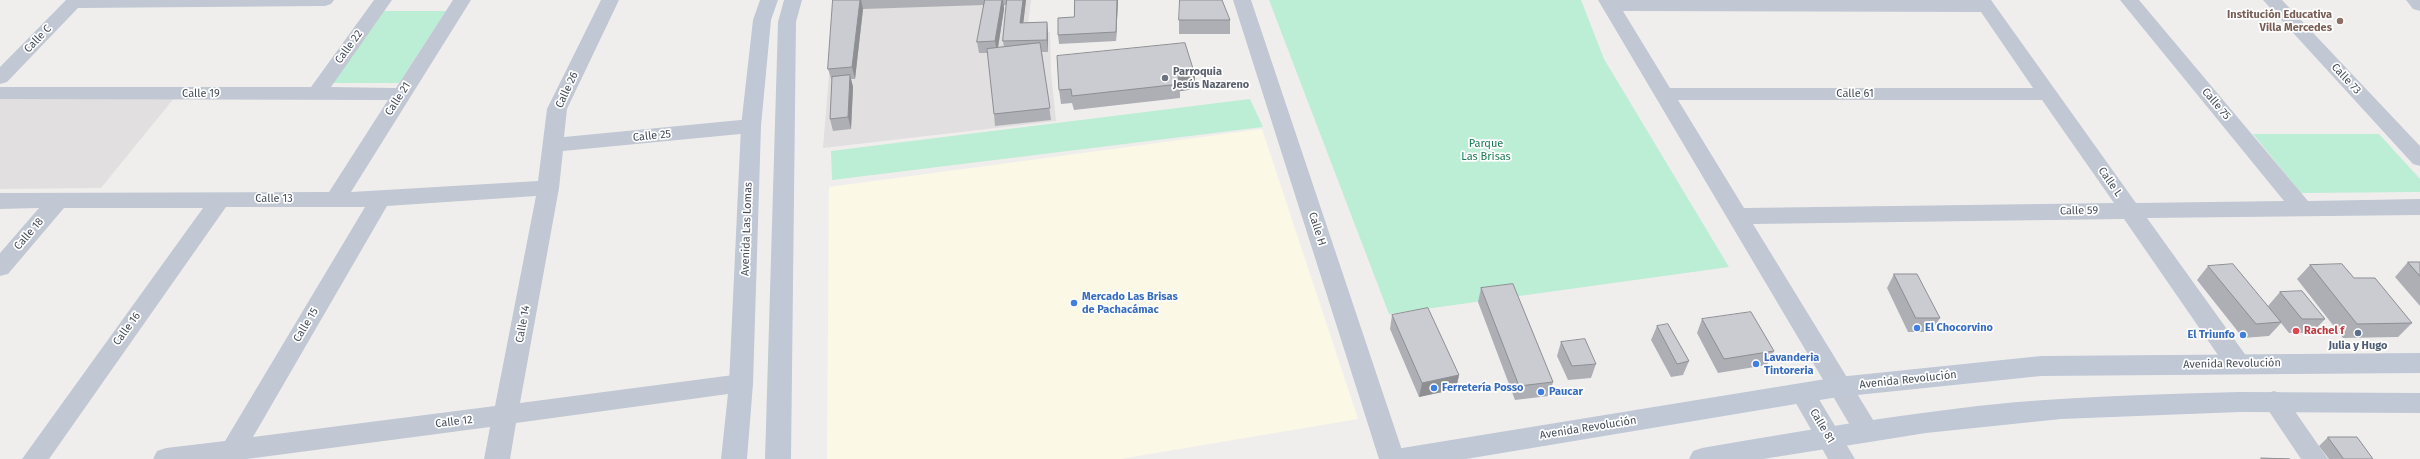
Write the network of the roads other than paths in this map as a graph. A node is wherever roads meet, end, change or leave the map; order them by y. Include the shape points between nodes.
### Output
1 (324, 0) edge
2 (383, 0) edge
3 (462, 0) edge
4 (610, 0) edge
5 (769, 0) edge
6 (793, 0) edge
7 (1242, 0) edge
8 (2129, 0) edge
9 (2272, 0) edge
10 (2415, 0) edge
11 (74, 1) edge
12 (1608, 2) edge
13 (1984, 3) edge
14 (2420, 5) edge
15 (0, 78) edge
16 (0, 93) edge
17 (316, 94) junction
18 (402, 94) junction
19 (1663, 94) junction
20 (2048, 94) junction
21 (752, 126) junction
22 (552, 145) junction
23 (2420, 159) edge
24 (548, 188) junction
25 (335, 199) junction
26 (380, 199) junction
27 (220, 200) junction
28 (0, 201) edge
29 (58, 201) junction
30 (2420, 207) edge
31 (2302, 208) junction
32 (2130, 211) junction
33 (1738, 216) junction
34 (0, 268) edge
35 (2420, 363) edge
36 (2238, 364) junction
37 (741, 384) junction
38 (1838, 387) junction
39 (1802, 393) junction
40 (2274, 401) junction
41 (2420, 403) edge
42 (506, 415) junction
43 (1866, 430) junction
44 (1829, 437) junction
45 (232, 450) junction
46 (35, 459) edge
47 (166, 459) edge
48 (497, 459) edge
49 (734, 459) edge
50 (778, 459) edge
51 (1392, 459) edge
52 (1402, 459) edge
53 (1702, 459) edge
54 (1842, 459) edge
55 (2315, 459) edge

1 - 11 street
2 - 17 street, Calle 22
3 - 18 street, Calle 21
4 - 22 street, Calle 26 via 557,109
5 - 21 street, Avenida Las Lomas via 762,20
6 - 50 street via 787,22
7 - 51 street, Calle H
8 - 31 street, Calle 75
9 - 23 street, Calle 73
10 - 14 street
11 - 15 street, Calle C
12 - 13 street
12 - 19 street
13 - 20 street, Calle L
16 - 17 street, Calle 19
17 - 18 street, Calle 19
18 - 25 street, Calle 21
19 - 20 street, Calle 61
19 - 33 street
20 - 32 street, Calle L
21 - 22 street, Calle 25
21 - 37 street, Avenida Las Lomas
22 - 24 street, Calle 26
24 - 26 street, Calle 13
24 - 42 street, Calle 14
25 - 26 street, Calle 13
25 - 27 street, Calle 13
26 - 45 street, Calle 15
27 - 29 street, Calle 13
27 - 46 street, Calle 16
28 - 29 street, Calle 13
29 - 34 street, Calle 18
30 - 31 street, Calle 59
31 - 32 street, Calle 59
32 - 33 street, Calle 59
32 - 36 street, Calle L
33 - 38 street
35 - 36 street, Avenida Revolución
36 - 38 street, Avenida Revolución via 2042,366
37 - 42 street, Calle 12
37 - 49 street, Avenida Las Lomas
38 - 39 street, Avenida Revolución
38 - 43 street
39 - 44 street, Calle 81
39 - 52 street, Avenida Revolución
40 - 41 street
40 - 43 street via 2060,409
40 - 55 street
42 - 45 street, Calle 12
42 - 48 street, Calle 14
43 - 44 street
44 - 53 street
44 - 54 street, Calle 81
45 - 47 street, Calle 12

